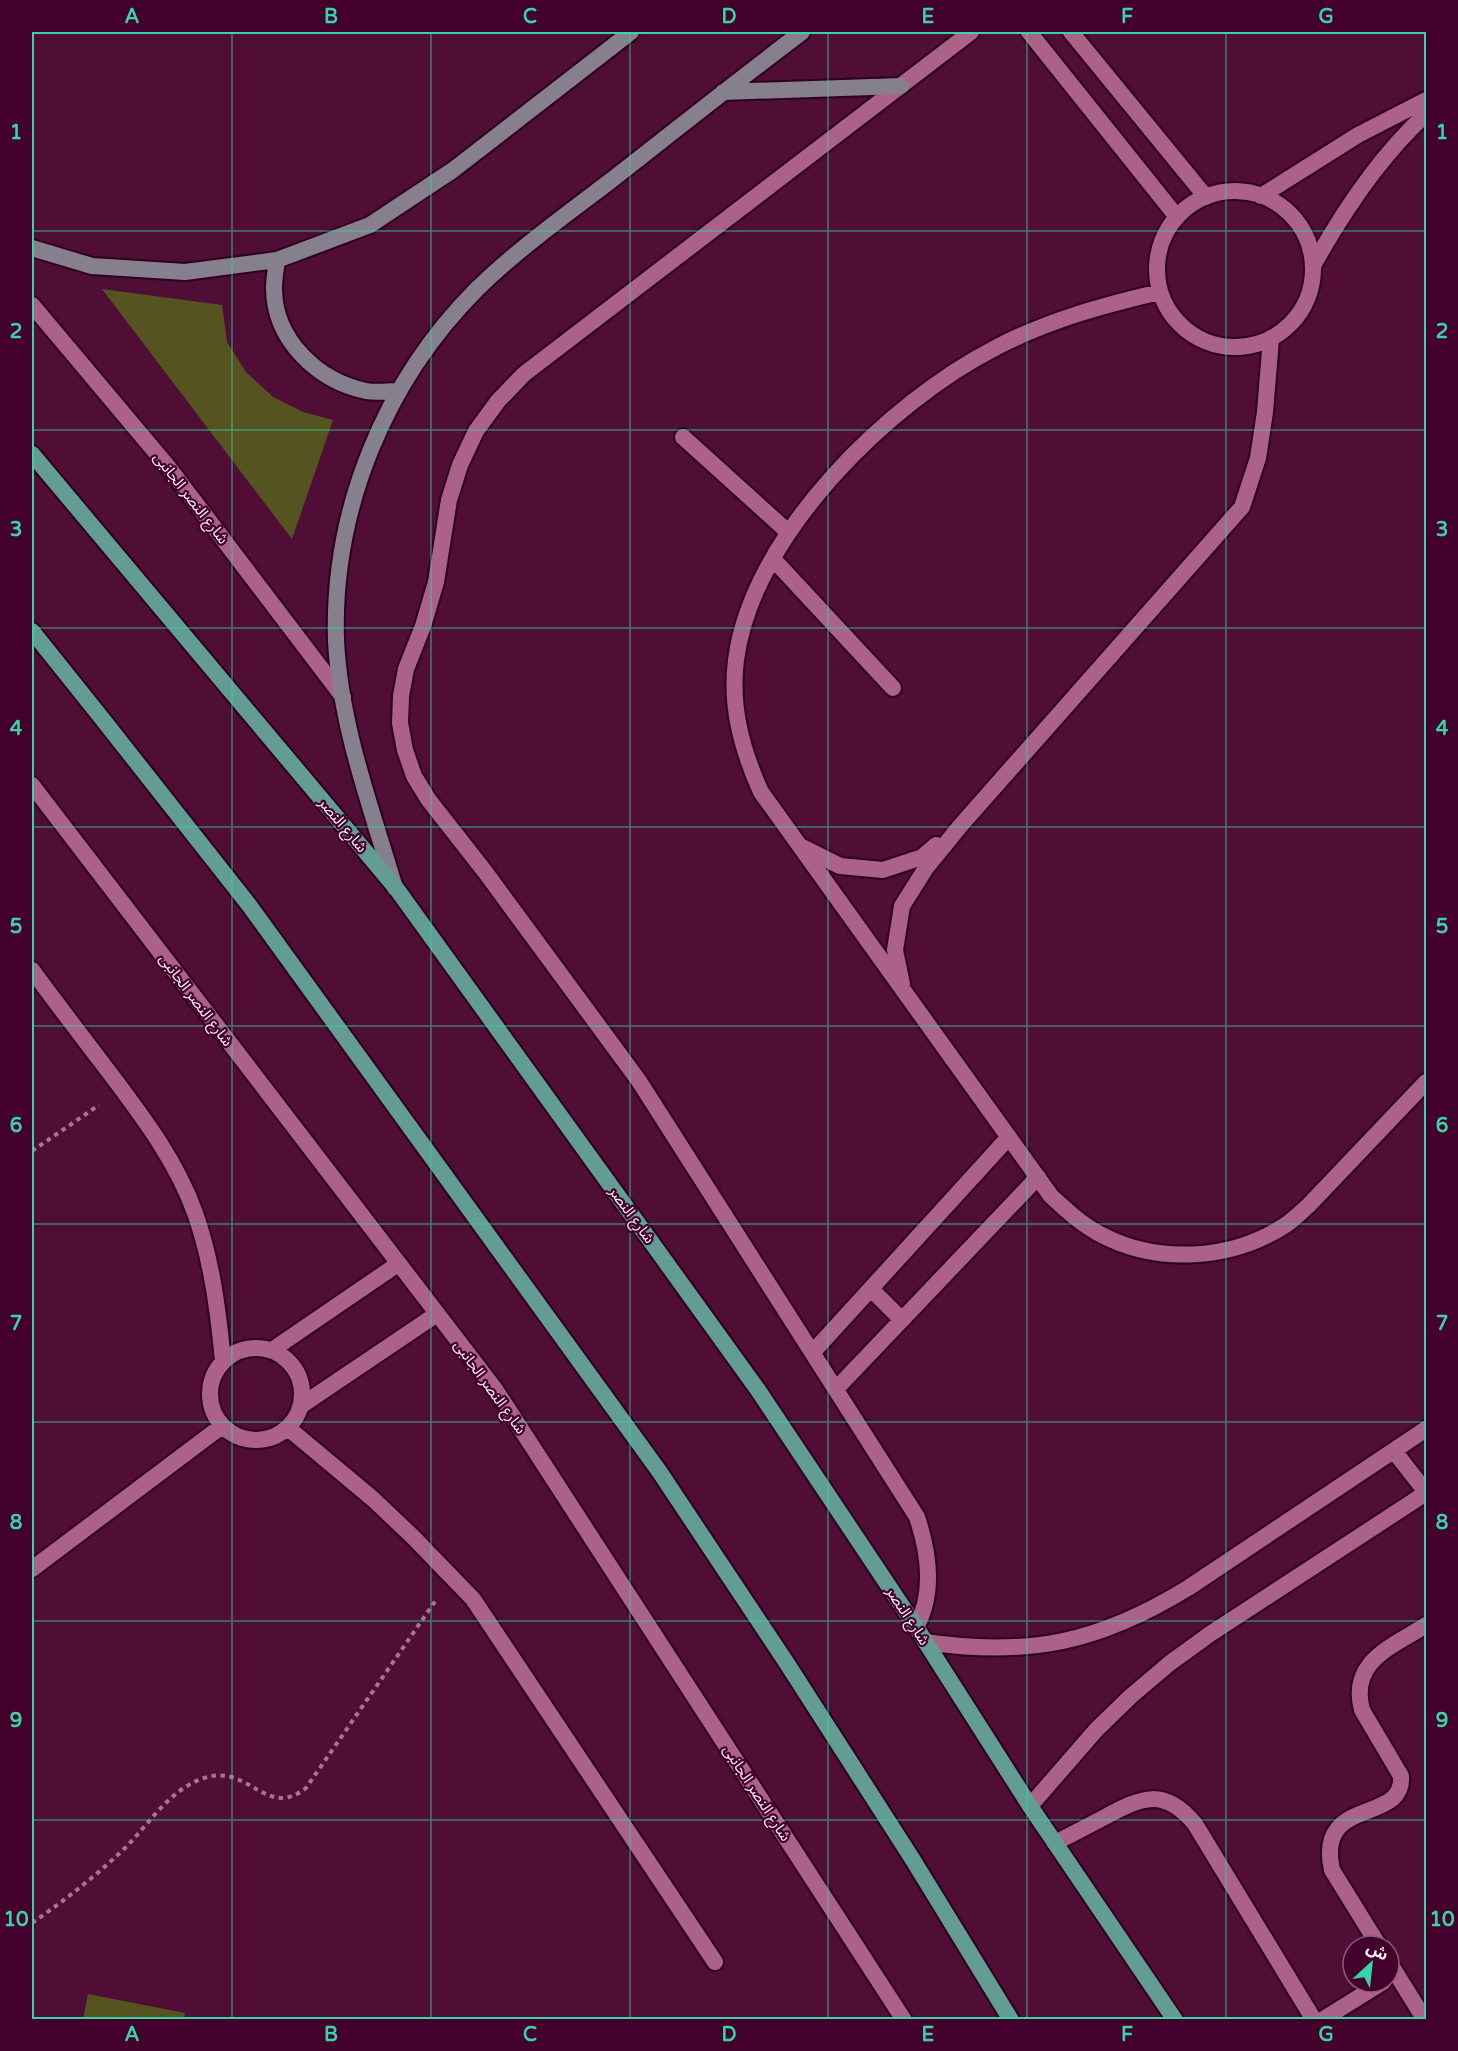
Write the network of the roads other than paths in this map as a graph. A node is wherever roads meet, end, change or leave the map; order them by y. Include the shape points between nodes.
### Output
1 (631, 32) edge
2 (802, 32) edge
3 (971, 32) edge
4 (1029, 32) edge
5 (1071, 32) edge
6 (901, 86) junction
7 (723, 92) junction
8 (1426, 100) edge
9 (1426, 114) edge
10 (1261, 196) junction
11 (1206, 197) junction
12 (1177, 216) junction
13 (32, 248) edge
14 (277, 260) junction
15 (1314, 264) junction
16 (1160, 292) junction
17 (32, 305) edge
18 (1271, 339) junction
19 (398, 391) junction
20 (683, 437) dead end
21 (32, 454) edge
22 (788, 532) junction
23 (774, 560) junction
24 (32, 631) edge
25 (893, 688) dead end
26 (343, 697) junction
27 (32, 785) edge
28 (961, 825) junction
29 (801, 847) junction
30 (396, 888) junction
31 (32, 970) edge
32 (905, 994) junction
33 (1426, 1082) edge
34 (1009, 1137) junction
35 (1038, 1178) junction
36 (398, 1264) junction
37 (871, 1289) junction
38 (436, 1314) junction
39 (902, 1320) junction
40 (272, 1350) junction
41 (813, 1353) junction
42 (223, 1361) junction
43 (836, 1389) junction
44 (302, 1405) junction
45 (222, 1426) junction
46 (288, 1428) junction
47 (1426, 1429) edge
48 (1394, 1450) junction
49 (1426, 1493) edge
50 (32, 1569) edge
51 (1426, 1625) edge
52 (916, 1627) junction
53 (925, 1642) junction
54 (1030, 1806) junction
55 (1055, 1843) junction
56 (1372, 1934) edge
57 (715, 1962) dead end
58 (1401, 1989) edge
59 (1359, 1994) edge
60 (904, 2019) edge
61 (1011, 2019) edge
62 (1175, 2019) edge
63 (1314, 2019) edge
64 (1322, 2019) edge
65 (1425, 2019) edge

1 - 14 main road via 453,170 370,225
2 - 7 main road
3 - 6 street
4 - 12 street
5 - 11 street
6 - 7 main road
6 - 41 street via 524,374 498,401 460,465 449,500 436,582 406,669 401,696 405,750 428,800 639,1081
7 - 19 main road via 478,288 448,320
8 - 10 street via 1358,135
9 - 15 street via 1359,191
10 - 11 street via 1239,191
10 - 15 street via 1281,206 1298,222 1309,242
11 - 12 street
12 - 16 street via 1158,252
13 - 14 main road via 92,266 185,272
14 - 19 main road via 274,289 279,319 293,345 314,368 339,383 368,391
15 - 18 street via 1312,287 1304,308 1290,326
16 - 18 street via 1185,330 1205,341 1227,347 1250,347
16 - 22 street via 1096,307 1045,325 951,374 868,440
17 - 26 street, شارع النصر الجانبى via 169,468
18 - 28 street via 1258,458 1242,507
19 - 26 main road via 362,470 342,554 336,641
20 - 22 street
21 - 30 main road, شارع النصر
22 - 23 street
23 - 25 street
23 - 29 street via 755,591 742,626 734,695 747,761 761,792
24 - 61 main road via 249,905 659,1471 788,1665
26 - 30 main road via 348,728
27 - 36 street, شارع النصر الجانبى
28 - 29 street via 921,857 883,870 840,866
28 - 32 street via 902,906 895,950
29 - 32 street
30 - 52 main road, شارع النصر via 758,1390
31 - 42 street via 146,1121 173,1164 194,1210 209,1258
32 - 34 street
33 - 35 street via 1308,1206 1287,1224 1239,1247 1185,1255 1125,1245 1073,1216
34 - 35 street
34 - 37 street
35 - 39 street
36 - 38 street, شارع النصر الجانبى
36 - 40 street
37 - 39 street
37 - 41 street
38 - 44 street
38 - 60 street, شارع النصر الجانبى via 501,1399
39 - 43 street
40 - 42 street via 255,1347 237,1351
40 - 44 street via 287,1358 297,1372 303,1389
41 - 43 street
42 - 45 street via 210,1386 210,1401
43 - 52 street via 920,1526 929,1567 927,1593
44 - 46 street
45 - 46 street via 255,1440 278,1435
45 - 50 street
46 - 57 street via 373,1499 473,1599
47 - 48 street
48 - 49 street
48 - 53 street via 1188,1588 1119,1625 1044,1645 964,1648
49 - 54 street via 1170,1664 1096,1730
51 - 56 street via 1369,1664 1359,1686 1362,1710 1401,1776 1399,1792 1387,1802 1345,1821 1335,1829 1329,1842 1332,1870
52 - 53 main road, شارع النصر
53 - 54 main road, شارع النصر
54 - 55 main road, شارع النصر
55 - 62 main road, شارع النصر
55 - 63 street via 1129,1804 1147,1799 1168,1801 1184,1810
58 - 65 street
59 - 64 street

